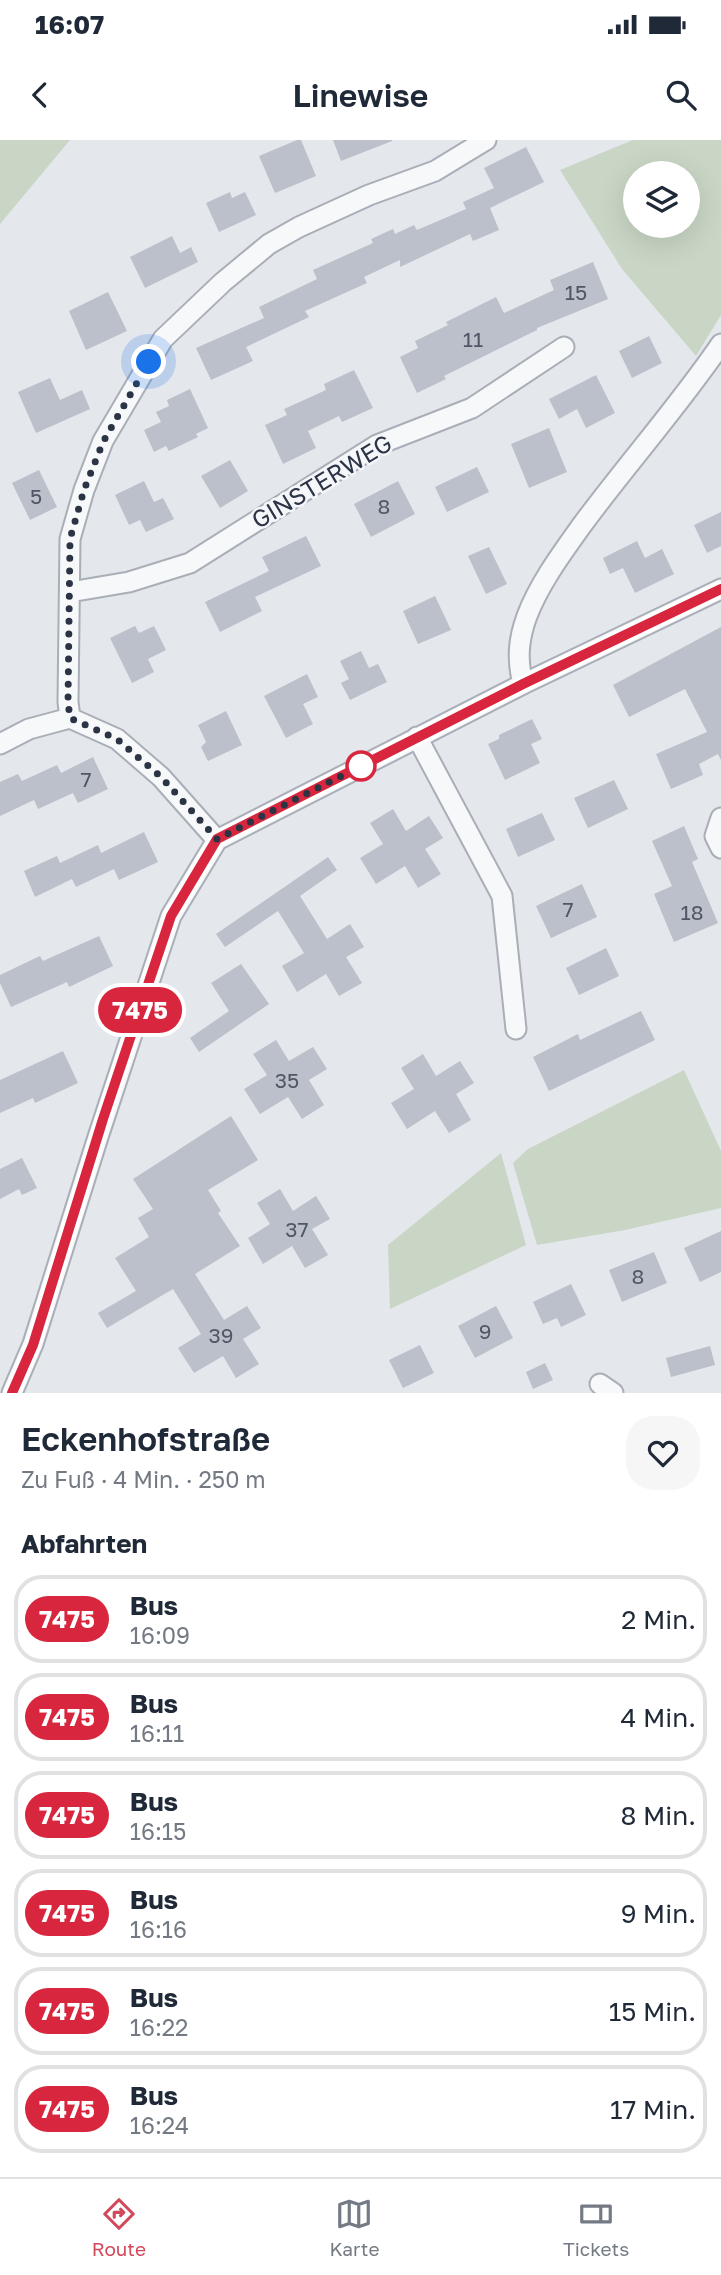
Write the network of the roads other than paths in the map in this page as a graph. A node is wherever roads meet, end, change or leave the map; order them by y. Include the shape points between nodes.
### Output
1 (486, 140) edge
2 (721, 344) edge
3 (564, 347) dead end
4 (721, 589) edge
5 (70, 592) junction
6 (523, 684) junction
7 (70, 718) junction
8 (417, 737) junction
9 (0, 744) edge
10 (721, 818) edge
11 (217, 839) junction
12 (721, 848) edge
13 (516, 1030) dead end
14 (12, 1393) edge

1 - 5 street via 435,171 369,195 269,244 163,339 103,442 84,490 70,539
2 - 6 street via 558,559 527,617 517,662
3 - 5 street, GINSTERWEG via 471,408 377,445 190,563 130,582
4 - 6 street
5 - 7 street
6 - 8 street
7 - 9 street via 29,729
7 - 11 street via 117,739 161,777
8 - 11 street
8 - 13 street via 502,896
10 - 12 street via 715,836
11 - 14 street via 171,916 33,1345

